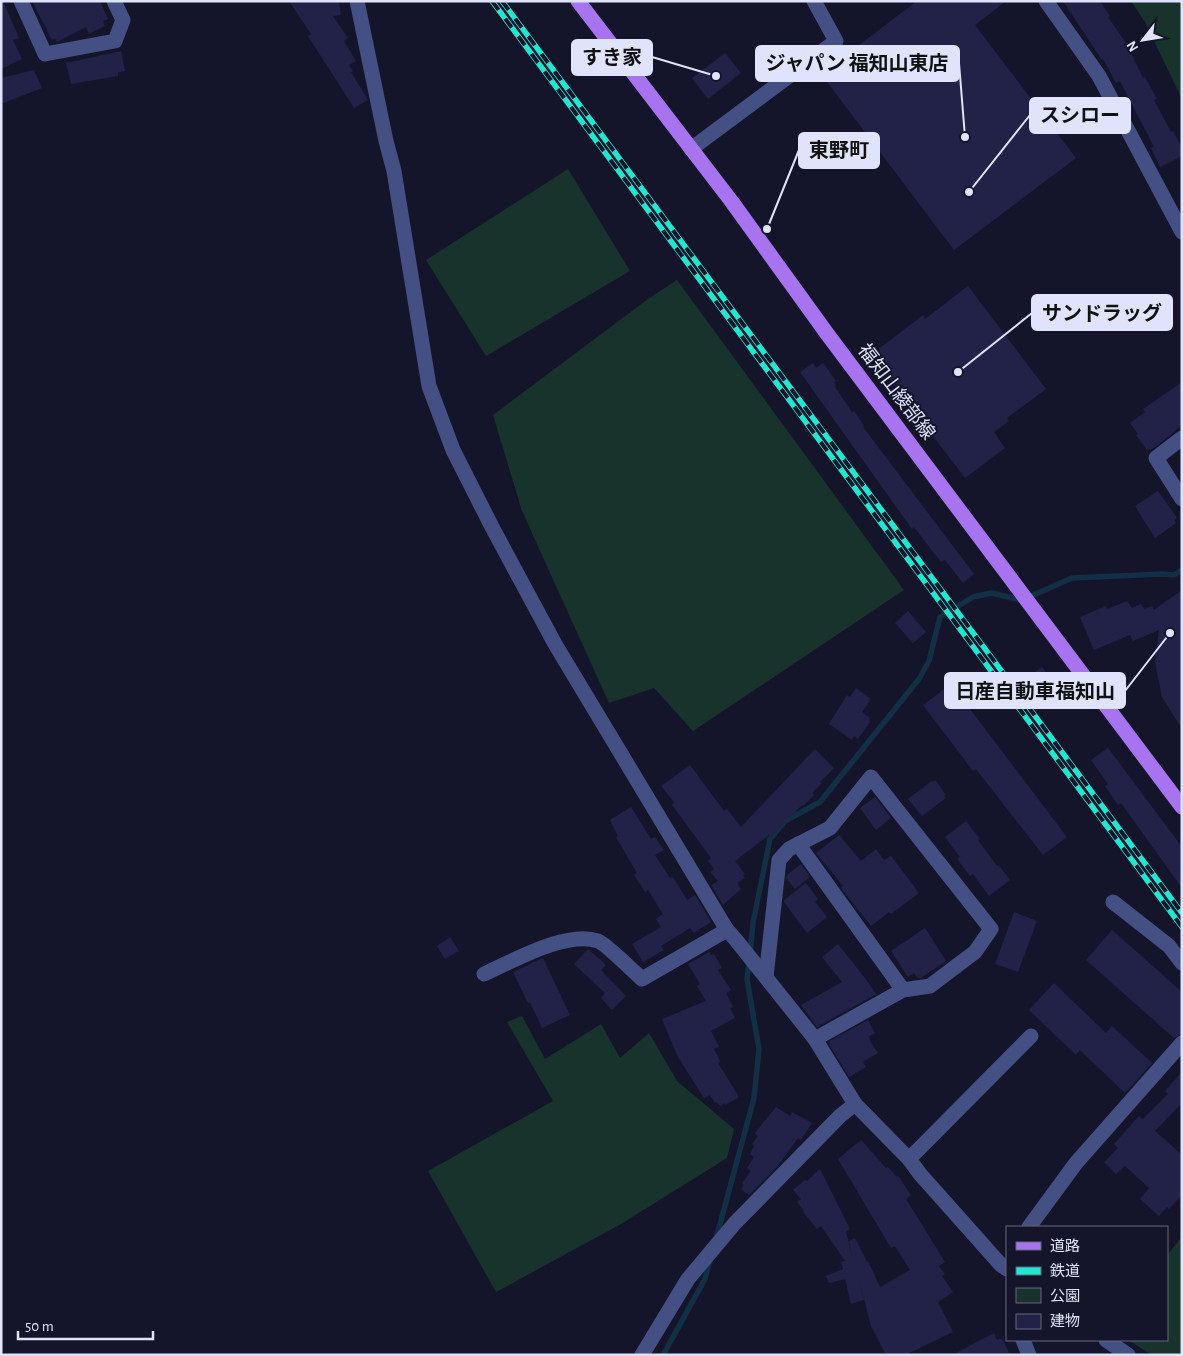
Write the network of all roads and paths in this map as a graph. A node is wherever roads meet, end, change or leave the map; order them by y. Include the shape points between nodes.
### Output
1 (21, 1) edge
2 (114, 1) edge
3 (357, 1) edge
4 (578, 1) edge
5 (814, 1) edge
6 (1046, 1) edge
7 (691, 149) junction
8 (1182, 232) edge
9 (1182, 438) edge
10 (1182, 499) edge
11 (1182, 808) edge
12 (798, 844) junction
13 (1113, 902) dead end
14 (732, 935) junction
15 (1182, 963) edge
16 (762, 972) junction
17 (484, 974) dead end
18 (903, 990) junction
19 (1030, 1036) dead end
20 (815, 1038) junction
21 (1182, 1044) edge
22 (855, 1104) junction
23 (909, 1159) junction
24 (1030, 1226) edge
25 (1005, 1264) edge
26 (1023, 1341) edge
27 (1107, 1341) edge
28 (642, 1355) edge
29 (1029, 1355) edge
30 (1128, 1355) edge

1 - 2 street via 45,54 116,40 124,20
3 - 14 street via 394,171 430,386 453,450 555,644
4 - 7 main road, 福知山綾部線
5 - 7 street via 836,41
6 - 8 street via 1099,76
7 - 11 main road, 福知山綾部線
9 - 10 street via 1156,458
12 - 16 street via 779,860
12 - 18 street
12 - 18 street via 830,828 871,776 991,929 975,952 930,986
13 - 15 street via 1169,946
14 - 16 street
14 - 17 street via 642,979 599,941 578,938 549,945
16 - 20 street
18 - 20 street
19 - 23 street
20 - 22 street
21 - 24 street via 1076,1163
22 - 23 street
22 - 28 street via 734,1223 688,1279
23 - 25 street
26 - 29 street
27 - 30 street

